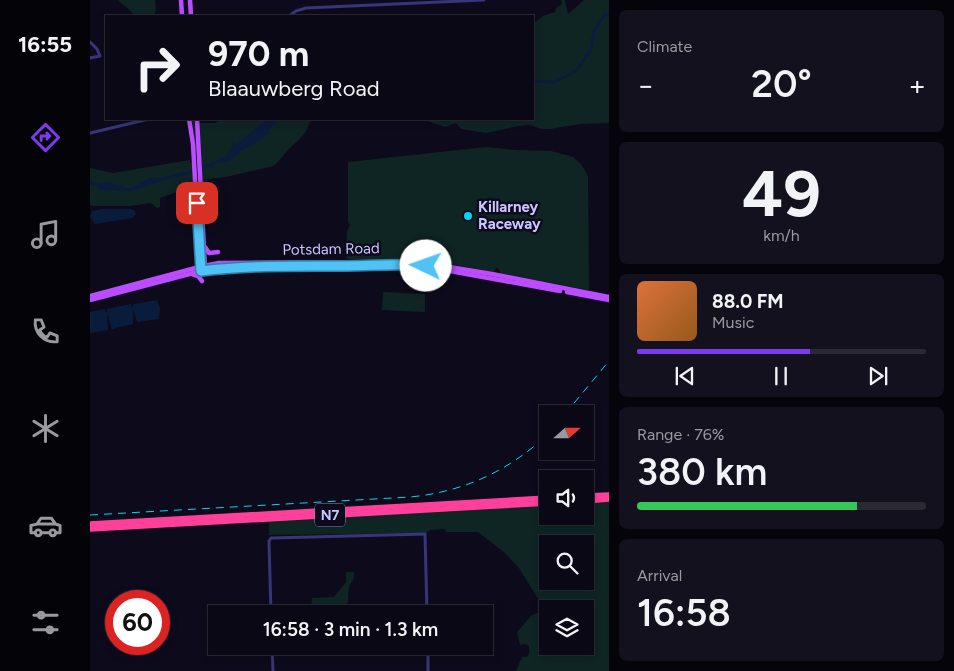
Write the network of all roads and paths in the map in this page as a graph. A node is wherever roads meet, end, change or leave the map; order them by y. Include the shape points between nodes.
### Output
1 (182, 0) edge
2 (190, 0) edge
3 (484, 0) edge
4 (464, 1) edge
5 (182, 15) edge
6 (191, 15) edge
7 (291, 15) edge
8 (90, 42) edge
9 (90, 58) edge
10 (145, 120) edge
11 (189, 120) edge
12 (197, 120) edge
13 (90, 133) edge
14 (196, 158) junction
15 (198, 187) junction
16 (204, 246) junction
17 (199, 250) junction
18 (218, 252) dead end
19 (344, 255) dead end
20 (348, 261) junction
21 (242, 265) junction
22 (431, 267) junction
23 (203, 268) junction
24 (185, 271) junction
25 (191, 273) junction
26 (418, 275) dead end
27 (202, 281) dead end
28 (90, 298) edge
29 (609, 298) edge
30 (609, 495) edge
31 (594, 496) edge
32 (539, 499) edge
33 (609, 499) edge
34 (594, 500) edge
35 (539, 503) edge
36 (90, 524) edge
37 (90, 528) edge
38 (271, 605) edge
39 (427, 605) edge
40 (272, 655) edge
41 (428, 655) edge
42 (273, 671) edge
43 (428, 671) edge

1 - 5 main road
2 - 6 main road
3 - 4 street
4 - 7 street via 307,8
8 - 9 street via 100,56
10 - 13 street
11 - 14 main road
12 - 14 main road
14 - 15 main road
15 - 16 main road
15 - 17 main road
16 - 18 main road via 209,252
16 - 23 main road
17 - 23 main road
17 - 24 main road via 197,263
19 - 20 main road
20 - 21 main road, Potsdam Road
20 - 29 main road, Potsdam Road via 428,263
21 - 22 main road, Potsdam Road via 402,264
21 - 23 main road, Potsdam Road
22 - 26 main road via 420,268
22 - 29 main road, Potsdam Road
23 - 24 main road
23 - 25 main road
24 - 28 main road
25 - 27 main road
25 - 28 main road
30 - 31 highway
32 - 36 highway, N7
33 - 34 highway
35 - 37 highway, N7
38 - 39 street via 270,539 425,534
40 - 42 street
41 - 43 street

